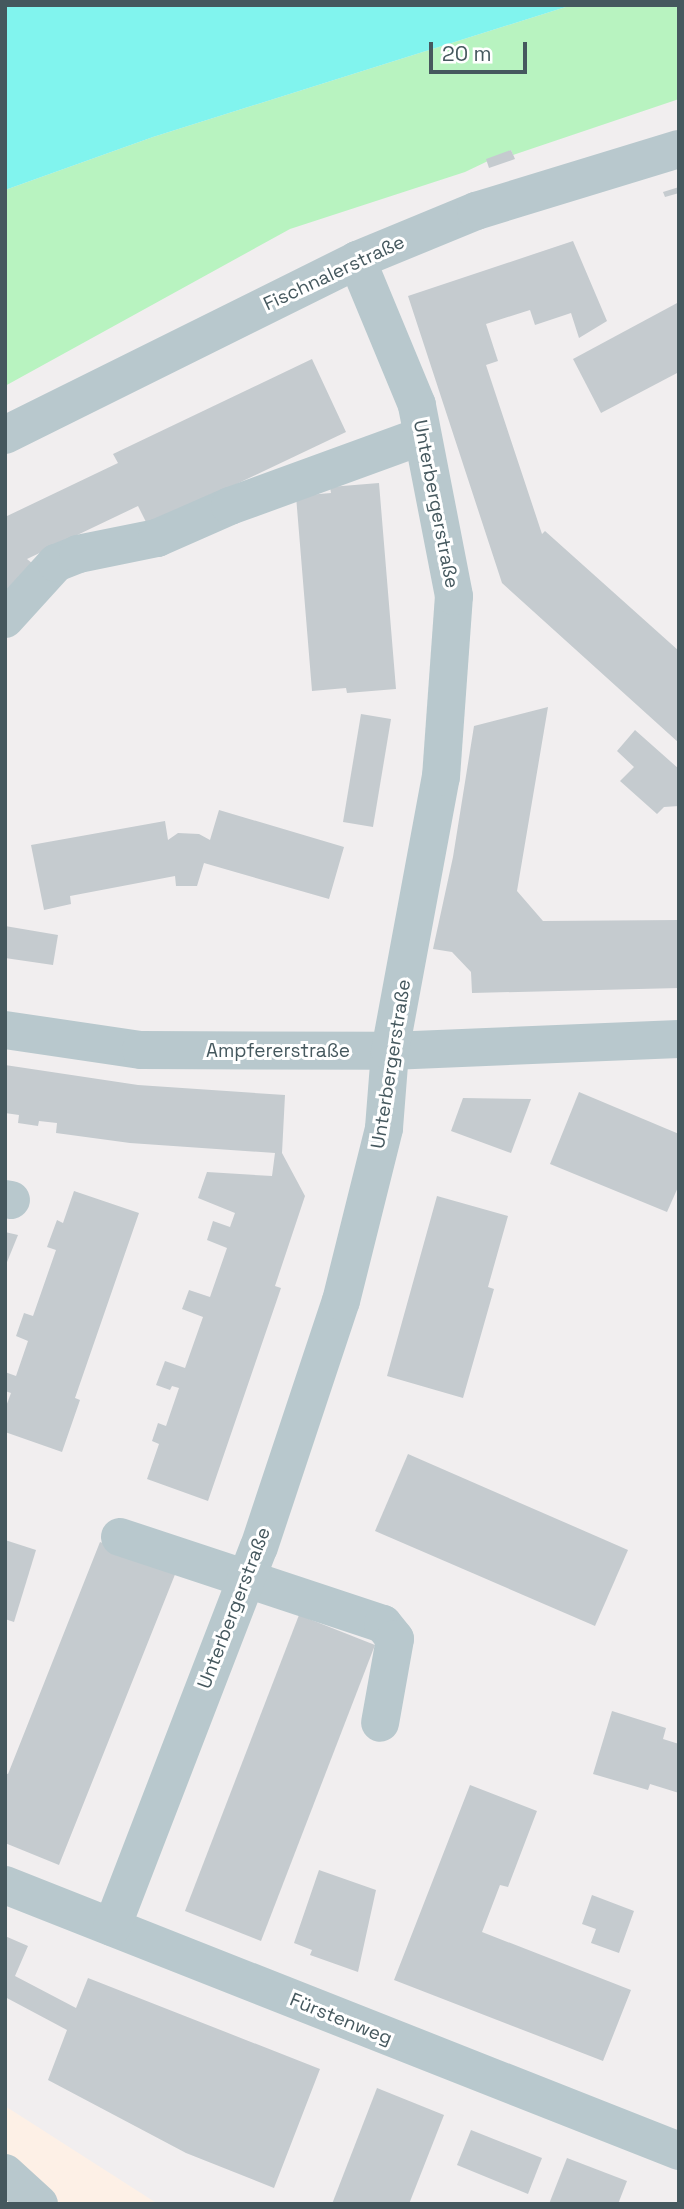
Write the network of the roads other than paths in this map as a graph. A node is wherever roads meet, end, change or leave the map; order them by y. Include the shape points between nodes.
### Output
1 (679, 149) edge
2 (357, 260) junction
3 (5, 435) edge
4 (422, 436) junction
5 (5, 620) edge
6 (5, 1030) edge
7 (679, 1039) edge
8 (390, 1051) junction
9 (120, 1537) dead end
10 (246, 1581) junction
11 (380, 1723) dead end
12 (5, 1885) edge
13 (112, 1927) junction
14 (679, 2151) edge
15 (5, 2173) edge
16 (39, 2204) edge

1 - 2 street, Fischnalerstraße via 476,211
2 - 3 street, Fischnalerstraße
2 - 4 street, Unterbergerstraße via 416,405
4 - 5 street via 230,506 157,538 67,558 56,563
4 - 8 street, Unterbergerstraße via 454,596 441,777
6 - 8 street, Ampfererstraße via 141,1050
7 - 8 street, Ampfererstraße
8 - 10 street, Unterbergerstraße via 384,1128 341,1301
9 - 10 street
10 - 11 street via 383,1624 395,1639
10 - 13 street, Unterbergerstraße
12 - 13 street, Fürstenweg
13 - 14 street, Fürstenweg
15 - 16 street

